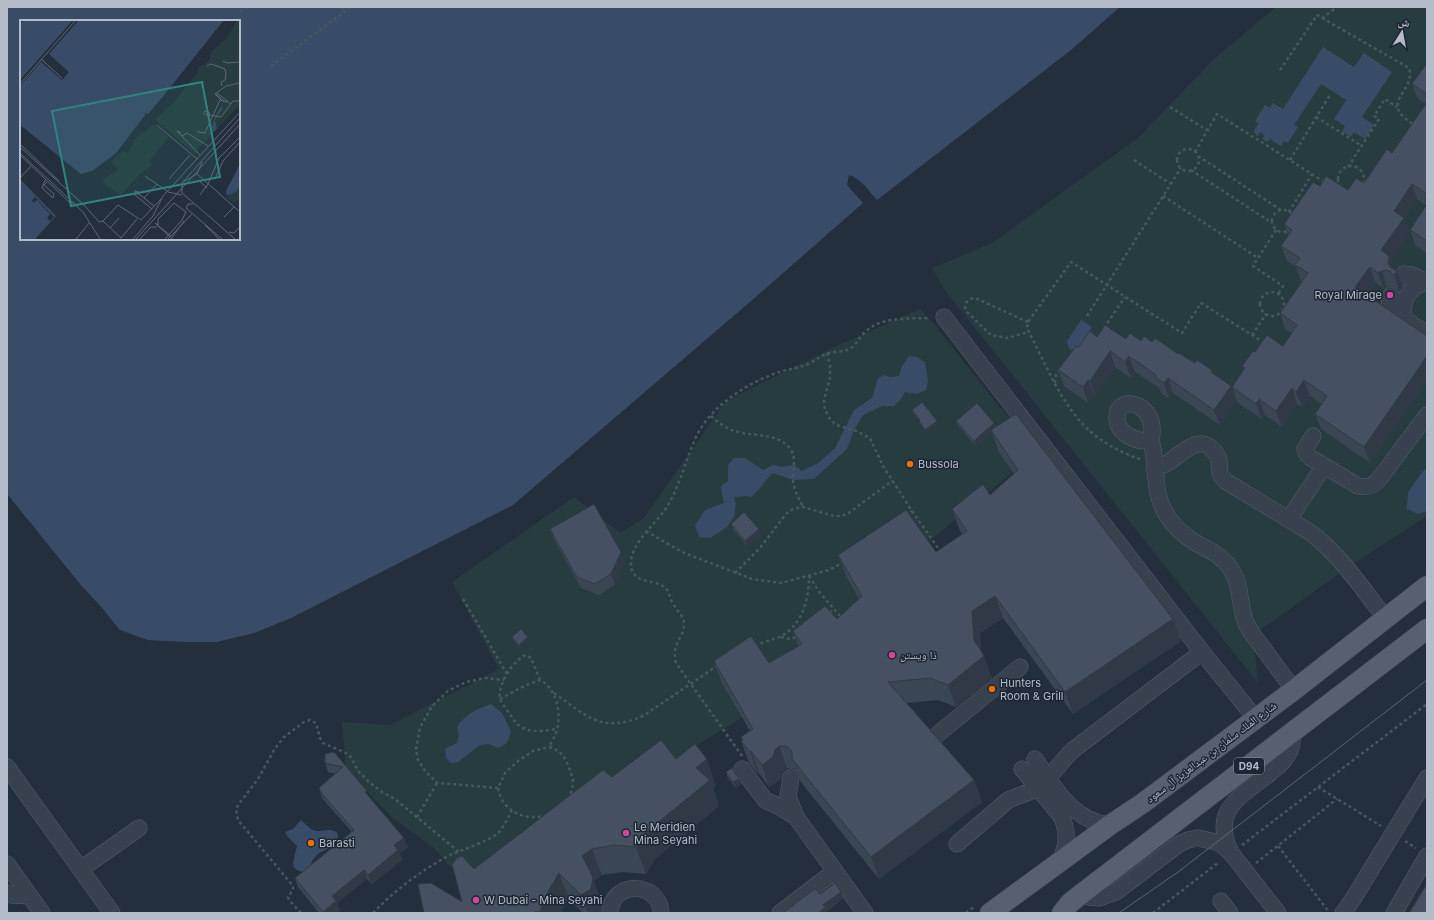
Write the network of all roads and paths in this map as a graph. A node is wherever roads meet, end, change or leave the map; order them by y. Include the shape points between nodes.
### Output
1 (246, 7) edge
2 (342, 7) edge
3 (350, 7) edge
4 (1337, 7) edge
5 (345, 11) junction
6 (240, 12) dead end
7 (1322, 18) junction
8 (271, 66) dead end
9 (1280, 70) dead end
10 (1330, 95) dead end
11 (1170, 107) dead end
12 (1397, 107) junction
13 (1316, 117) junction
14 (1416, 128) edge
15 (1207, 130) junction
16 (1362, 146) junction
17 (1195, 152) junction
18 (1198, 156) junction
19 (1134, 160) dead end
20 (1290, 160) junction
21 (1348, 167) junction
22 (1181, 168) junction
23 (1191, 170) junction
24 (1312, 174) junction
25 (1171, 184) junction
26 (1331, 186) edge
27 (1345, 190) junction
28 (1343, 194) edge
29 (1163, 196) junction
30 (1281, 210) junction
31 (1289, 212) junction
32 (1272, 223) junction
33 (1276, 230) junction
34 (1258, 258) junction
35 (1403, 277) dead end
36 (1427, 282) edge
37 (1107, 285) junction
38 (1278, 294) junction
39 (1391, 295) dead end
40 (1125, 297) junction
41 (1266, 314) junction
42 (1087, 316) dead end
43 (944, 317) joint
44 (1405, 320) junction
45 (1028, 322) junction
46 (1029, 332) junction
47 (1100, 333) edge
48 (1427, 334) edge
49 (1252, 335) junction
50 (1265, 344) edge
51 (827, 353) junction
52 (1061, 368) edge
53 (1055, 383) junction
54 (1427, 415) edge
55 (711, 416) junction
56 (1313, 436) dead end
57 (1151, 441) dead end
58 (1154, 466) junction
59 (1324, 466) junction
60 (892, 481) junction
61 (803, 507) junction
62 (912, 512) junction
63 (906, 516) edge
64 (1289, 519) junction
65 (646, 531) junction
66 (942, 554) edge
67 (850, 559) edge
68 (735, 573) junction
69 (809, 576) junction
70 (1427, 586) edge
71 (463, 599) dead end
72 (833, 609) junction
73 (827, 617) edge
74 (1386, 618) junction
75 (843, 620) edge
76 (1427, 629) edge
77 (780, 636) junction
78 (800, 636) edge
79 (753, 646) edge
80 (1202, 652) junction
81 (723, 662) edge
82 (1020, 667) dead end
83 (507, 674) junction
84 (504, 680) junction
85 (540, 680) junction
86 (690, 683) junction
87 (1294, 690) junction
88 (554, 693) junction
89 (500, 699) junction
90 (1427, 704) edge
91 (1256, 719) junction
92 (557, 729) junction
93 (1293, 732) junction
94 (938, 734) dead end
95 (549, 747) junction
96 (1028, 764) dead end
97 (7, 767) edge
98 (742, 769) joint
99 (791, 777) edge
100 (1427, 778) edge
101 (437, 783) junction
102 (1043, 783) junction
103 (1318, 787) junction
104 (498, 788) junction
105 (1337, 799) junction
106 (512, 810) junction
107 (417, 817) junction
108 (796, 817) junction
109 (134, 825) dead end
110 (1110, 825) junction
111 (1393, 833) junction
112 (957, 844) dead end
113 (1278, 846) junction
114 (459, 852) junction
115 (1231, 853) junction
116 (1424, 853) edge
117 (1060, 862) junction
118 (7, 864) edge
119 (78, 866) junction
120 (835, 871) junction
121 (1246, 872) junction
122 (7, 893) edge
123 (30, 896) junction
124 (1071, 903) edge
125 (42, 913) edge
126 (112, 913) edge
127 (302, 913) edge
128 (373, 913) edge
129 (610, 913) edge
130 (661, 913) edge
131 (780, 913) edge
132 (865, 913) edge
133 (990, 913) edge
134 (1153, 913) edge
135 (1278, 913) edge
136 (1330, 913) edge
137 (1343, 913) edge
138 (1394, 913) edge

1 - 6 path
2 - 5 path
3 - 5 path
4 - 7 path
5 - 8 path
7 - 9 path via 1317,15
7 - 12 path via 1409,68 1410,79
10 - 13 path
11 - 15 path
12 - 14 path
12 - 16 path via 1384,99 1374,116 1379,119
13 - 16 path
13 - 20 path
15 - 17 path
15 - 20 path via 1217,114
16 - 21 path
17 - 18 path
17 - 22 path via 1190,149 1180,153 1177,158
18 - 23 path via 1196,167
18 - 30 path
19 - 25 path
20 - 24 path
21 - 27 path via 1340,173 1339,178 1339,183
21 - 27 path via 1358,168 1364,176 1364,181 1359,189 1350,192
22 - 23 path
22 - 25 path
23 - 32 path
24 - 26 path
24 - 31 path
25 - 29 path
27 - 28 path
29 - 34 path
29 - 37 path
30 - 31 path
30 - 32 path via 1274,215
31 - 33 path via 1293,219 1292,227 1285,232
32 - 33 path
33 - 34 path
34 - 38 path via 1253,266 1283,286
35 - 36 street via 1404,274 1408,274
36 - 44 street via 1408,293 1403,306
37 - 40 path
37 - 42 path
37 - 45 path via 1071,262
38 - 41 path via 1270,292 1262,297 1260,306
38 - 41 path via 1284,301 1282,310 1275,316
39 - 44 street via 1391,311
40 - 47 path
40 - 49 path via 1182,333 1201,303
41 - 49 path
43 - 51 path via 875,324 849,350
43 - 80 street
44 - 48 street
45 - 46 path
45 - 46 path via 975,298 970,298 964,306 991,335 1007,338
46 - 53 path
49 - 50 path
51 - 55 path via 808,364 757,381 732,397
51 - 60 path via 830,378 824,400 825,410 836,425 870,438
52 - 53 path via 1056,375
53 - 58 path via 1079,420 1096,435 1117,450
54 - 59 street via 1376,483 1370,486 1358,486
55 - 61 path via 735,431 775,438 784,443 794,456 794,489
55 - 65 path via 698,434 669,503
56 - 59 street via 1306,449 1307,454
57 - 58 street
58 - 64 street via 1166,464 1194,445 1208,446 1218,456 1221,477
58 - 87 street via 1158,495 1164,511 1174,526 1187,537 1214,552 1232,571 1238,583 1246,623
59 - 64 street
60 - 61 path via 842,516
60 - 62 path
61 - 68 path via 786,514 760,548
62 - 63 path
62 - 66 path
64 - 74 street via 1311,533 1339,558
65 - 68 path via 682,552
65 - 86 path via 632,558 632,571 642,580 665,587 682,616 684,628 676,643 674,656 679,669
67 - 69 path via 829,570
68 - 69 path via 752,580 781,583
69 - 72 path
69 - 77 path via 806,604 800,617
70 - 74 main road, شارع الملك سلمان بن عبدالعزيز آل سعود
71 - 83 path
72 - 73 path
72 - 75 path
74 - 87 main road, شارع الملك سلمان بن عبدالعزيز آل سعود
76 - 93 main road, D94
77 - 78 path via 790,639
77 - 79 path
80 - 91 street
80 - 102 street via 1072,750
81 - 86 path
82 - 94 street
83 - 84 path
83 - 85 path via 526,655 531,658
84 - 89 path
84 - 101 path via 485,678 466,682 448,691 432,706 420,728 416,749 418,760
85 - 88 path
85 - 89 path
86 - 88 path via 643,716 618,724 592,720
86 - 98 path via 746,760 739,765
87 - 91 main road, شارع الملك سلمان بن عبدالعزيز آل سعود
88 - 92 path via 558,713
89 - 92 path via 516,724 521,727 537,731
90 - 103 path
91 - 110 main road, شارع الملك سلمان بن عبدالعزيز آل سعود
92 - 95 path
93 - 115 street via 1292,745 1279,766 1237,799 1226,815 1224,836
93 - 124 main road, D94
95 - 104 path via 533,751 518,761 505,773
95 - 106 path via 564,757 572,774 573,783 568,798 558,811 543,817 526,817
96 - 102 street
97 - 119 street
98 - 108 street via 765,800
99 - 108 street via 788,796
100 - 111 street
101 - 104 path
101 - 107 path
102 - 110 street via 1077,813 1096,823
102 - 112 street via 1007,801
102 - 117 street via 1064,822 1067,836
103 - 105 path
103 - 115 path
104 - 106 path via 502,800
105 - 111 path
105 - 113 path
106 - 114 path via 496,835
107 - 114 path
107 - 127 path via 369,782 346,753 323,742 313,721 304,722 284,737 238,805 236,815 293,886 288,897
108 - 120 street
109 - 119 street
110 - 117 main road, شارع الملك سلمان بن عبدالعزيز آل سعود
111 - 116 path
111 - 137 street
113 - 121 path
113 - 136 path
114 - 128 path via 419,874
115 - 121 street
115 - 124 street via 1216,842 1198,838 1188,840 1179,844 1116,892
115 - 134 path
116 - 138 street
117 - 133 main road, شارع الملك سلمان بن عبدالعزيز آل سعود
118 - 123 street
119 - 126 street
120 - 131 street
120 - 132 street
121 - 135 street
122 - 123 street
123 - 125 street
129 - 130 street via 610,907 616,897 624,890 636,888 647,890 656,897

